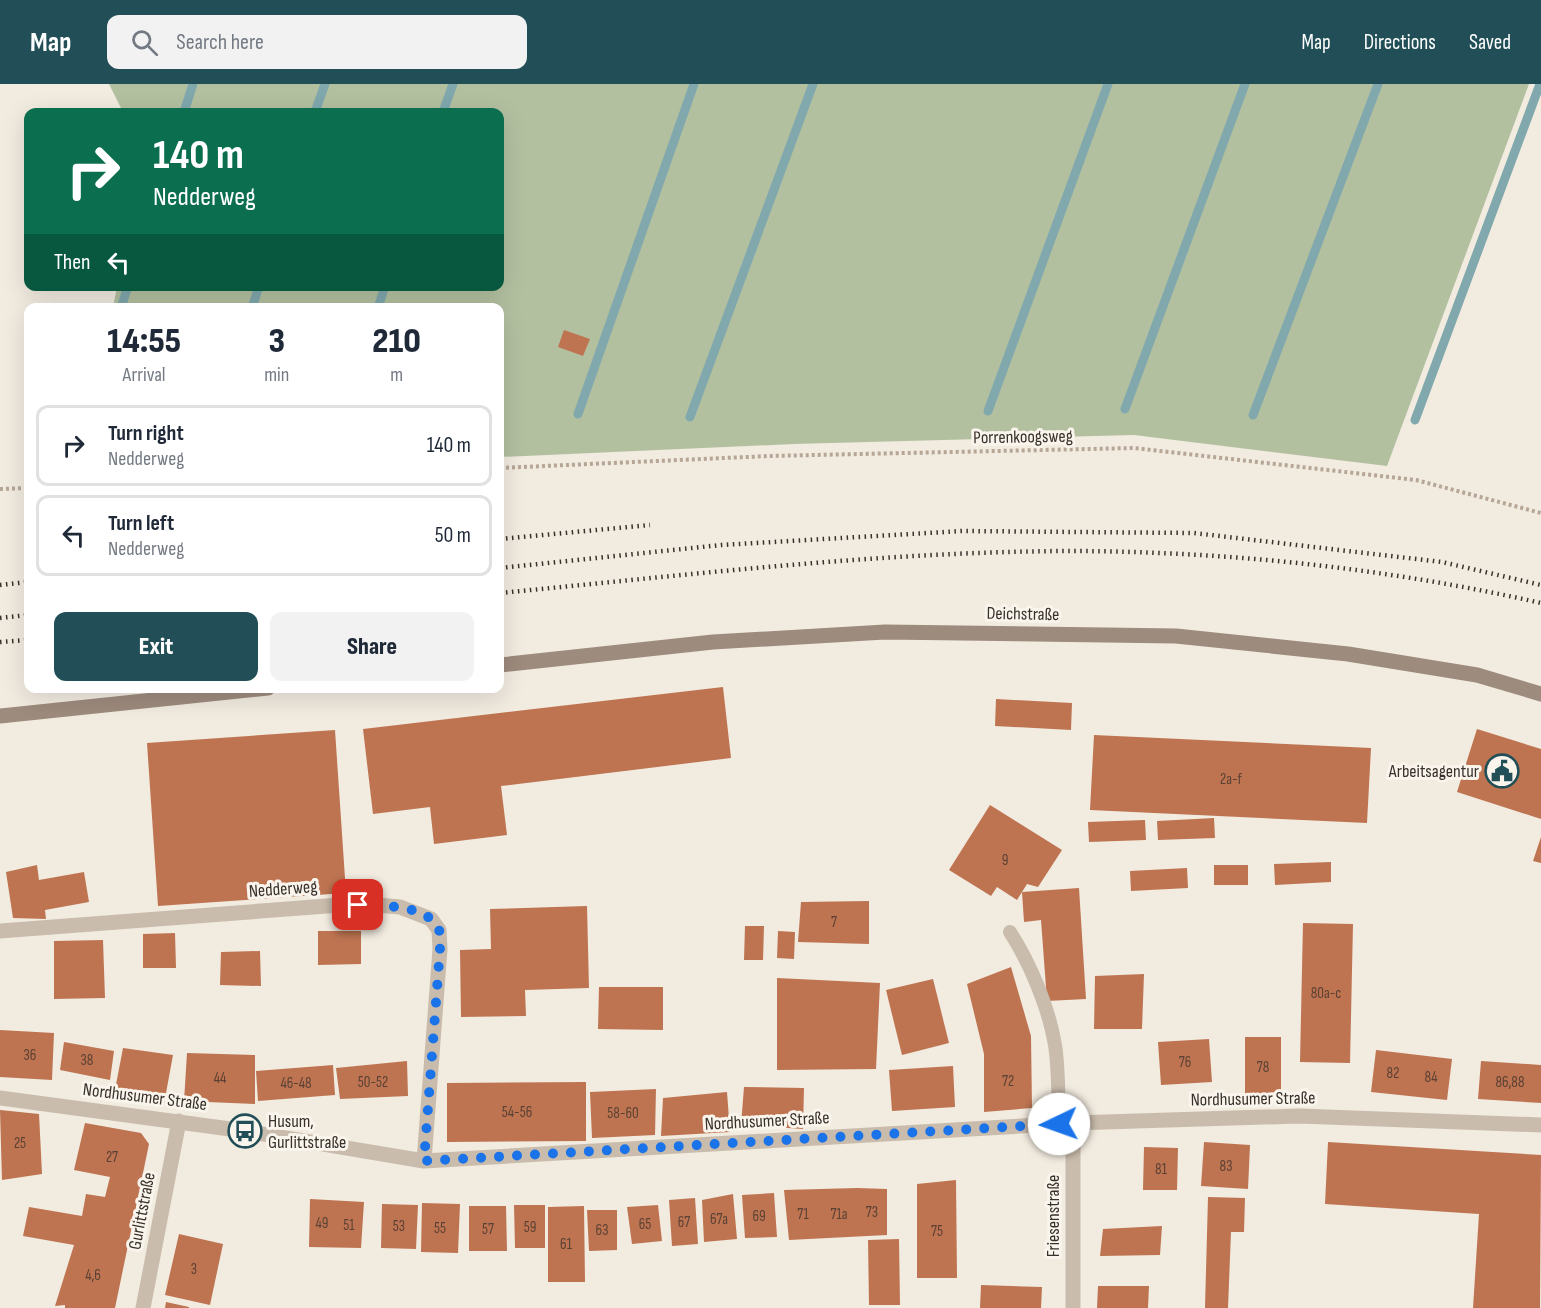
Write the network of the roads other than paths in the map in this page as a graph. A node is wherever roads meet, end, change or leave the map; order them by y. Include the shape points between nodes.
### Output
1 (504, 664) edge
2 (220, 693) edge
3 (1541, 694) edge
4 (0, 716) edge
5 (0, 931) edge
6 (1010, 932) dead end
7 (0, 1098) edge
8 (179, 1121) junction
9 (1066, 1124) junction
10 (1541, 1125) edge
11 (424, 1161) junction
12 (143, 1308) edge
13 (1073, 1308) edge

1 - 3 main road, Deichstraße via 713,642 885,632 1176,636 1348,654 1477,675
2 - 4 main road
5 - 11 street, Nedderweg via 340,905 400,907 431,919 439,930 440,949
6 - 9 lane via 1022,951 1050,1022
7 - 8 street, Nordhusumer Straße
8 - 11 street, Nordhusumer Straße
8 - 12 street, Gurlittstraße
9 - 10 street, Nordhusumer Straße via 1300,1116
9 - 11 street, Nordhusumer Straße
9 - 13 street, Friesenstraße

